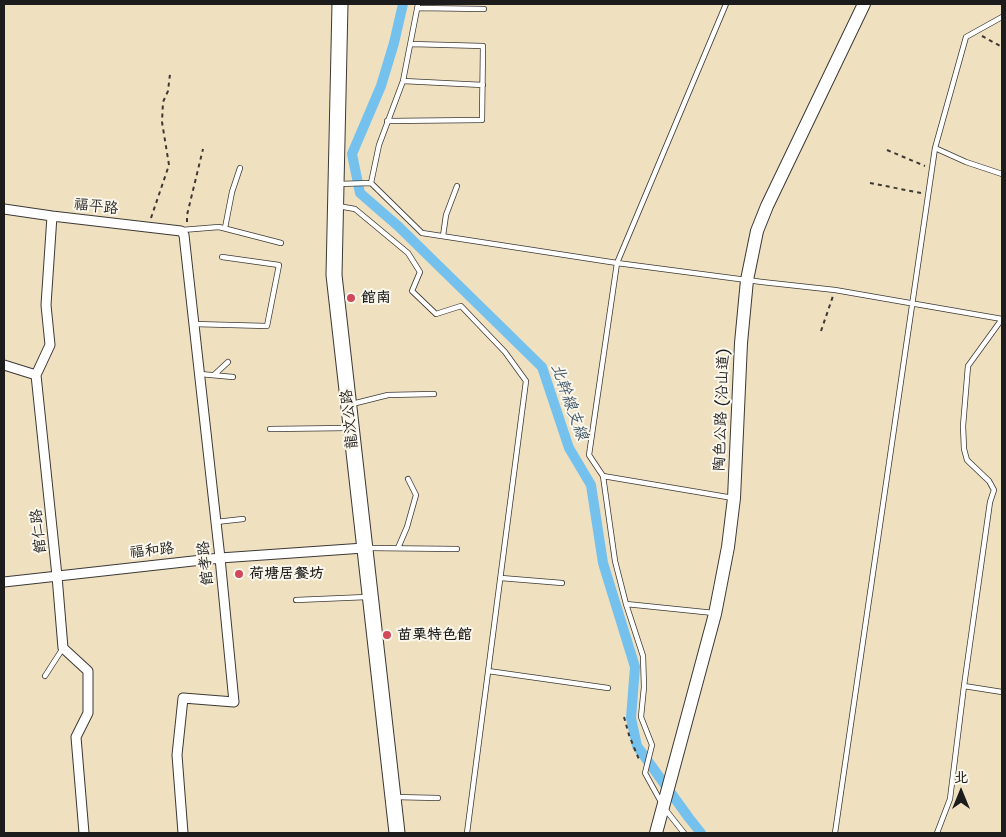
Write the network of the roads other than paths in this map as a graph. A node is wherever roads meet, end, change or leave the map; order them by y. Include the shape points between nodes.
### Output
1 (340, 4) edge
2 (726, 4) edge
3 (864, 4) edge
4 (418, 6) edge
5 (484, 8) dead end
6 (1002, 17) edge
7 (411, 44) junction
8 (404, 81) junction
9 (483, 85) junction
10 (388, 121) junction
11 (935, 148) junction
12 (240, 168) dead end
13 (1002, 174) edge
14 (371, 183) junction
15 (336, 185) junction
16 (457, 186) dead end
17 (335, 205) junction
18 (4, 209) edge
19 (52, 216) junction
20 (224, 228) junction
21 (184, 232) junction
22 (444, 236) junction
23 (280, 242) dead end
24 (222, 257) dead end
25 (617, 263) junction
26 (747, 280) junction
27 (912, 303) junction
28 (1002, 319) edge
29 (194, 324) junction
30 (228, 362) dead end
31 (4, 365) edge
32 (199, 374) junction
33 (36, 375) junction
34 (214, 375) junction
35 (233, 377) dead end
36 (434, 394) dead end
37 (349, 405) junction
38 (351, 428) junction
39 (270, 429) dead end
40 (603, 476) junction
41 (408, 479) dead end
42 (734, 498) junction
43 (243, 519) dead end
44 (216, 522) junction
45 (364, 548) junction
46 (398, 548) junction
47 (457, 549) dead end
48 (220, 558) junction
49 (57, 576) junction
50 (501, 578) junction
51 (4, 582) edge
52 (562, 583) dead end
53 (370, 596) junction
54 (296, 600) dead end
55 (626, 604) junction
56 (715, 614) junction
57 (63, 648) junction
58 (488, 671) junction
59 (45, 676) dead end
60 (964, 686) junction
61 (608, 688) dead end
62 (1002, 692) edge
63 (393, 798) junction
64 (438, 798) dead end
65 (663, 807) junction
66 (84, 833) edge
67 (183, 833) edge
68 (397, 833) edge
69 (467, 833) edge
70 (656, 833) edge
71 (684, 833) edge
72 (835, 833) edge
73 (937, 833) edge

1 - 15 main road, 龍汶公路
2 - 25 lane
3 - 26 main road, 陶色公路 (沿山道) via 766,206
4 - 5 lane
4 - 7 lane
6 - 11 lane via 966,37
7 - 8 lane
7 - 9 lane via 483,46
8 - 9 lane
8 - 10 lane
9 - 10 lane via 482,120
10 - 14 lane via 379,144
11 - 13 lane
11 - 27 lane
12 - 20 lane
14 - 15 lane
14 - 22 lane via 422,233
15 - 17 main road, 龍汶公路
16 - 22 lane via 446,215
17 - 37 main road, 龍汶公路 via 334,275
17 - 50 lane via 355,209 408,253 420,272 412,291 436,314 460,306 505,352 526,381
18 - 19 street, 福平路
19 - 21 street, 福平路
19 - 33 street via 46,304 50,345
20 - 21 lane
20 - 23 lane
21 - 29 street, 館孝路
22 - 25 lane
24 - 29 lane via 279,265 267,326
25 - 26 lane
25 - 40 lane via 589,455
26 - 27 lane
26 - 42 main road, 陶色公路 (沿山道)
27 - 28 lane
27 - 72 lane
28 - 60 lane via 968,366 962,426 964,450 967,460 994,490
29 - 32 street, 館孝路
30 - 34 lane
31 - 33 street
32 - 34 lane
32 - 44 street, 館孝路
33 - 49 street, 館仁路
34 - 35 lane
36 - 37 lane via 388,395
37 - 38 main road, 龍汶公路
38 - 39 lane
38 - 45 main road, 龍汶公路
40 - 42 lane
40 - 55 lane via 615,561
41 - 46 lane via 416,495
42 - 56 main road, 陶色公路 (沿山道)
43 - 44 lane
44 - 48 street, 館孝路
45 - 46 lane
45 - 48 street, 福和路
45 - 53 main road, 龍汶公路
46 - 47 lane
48 - 49 street, 福和路
48 - 67 street, 館孝路 via 234,702 183,698 177,755
49 - 51 street, 福和路
49 - 57 street, 館仁路
50 - 52 lane
50 - 58 lane
53 - 54 lane
53 - 63 main road, 龍汶公路
55 - 56 lane
55 - 65 lane via 644,656 641,717 652,745 645,772
56 - 65 main road, 陶色公路 (沿山道)
57 - 59 lane
57 - 66 street via 88,671 88,712 76,737
58 - 61 lane
58 - 69 lane
60 - 62 lane
60 - 73 lane via 950,799
63 - 64 lane
63 - 68 main road, 龍汶公路
65 - 70 main road, 陶色公路 (沿山道)
65 - 71 lane

